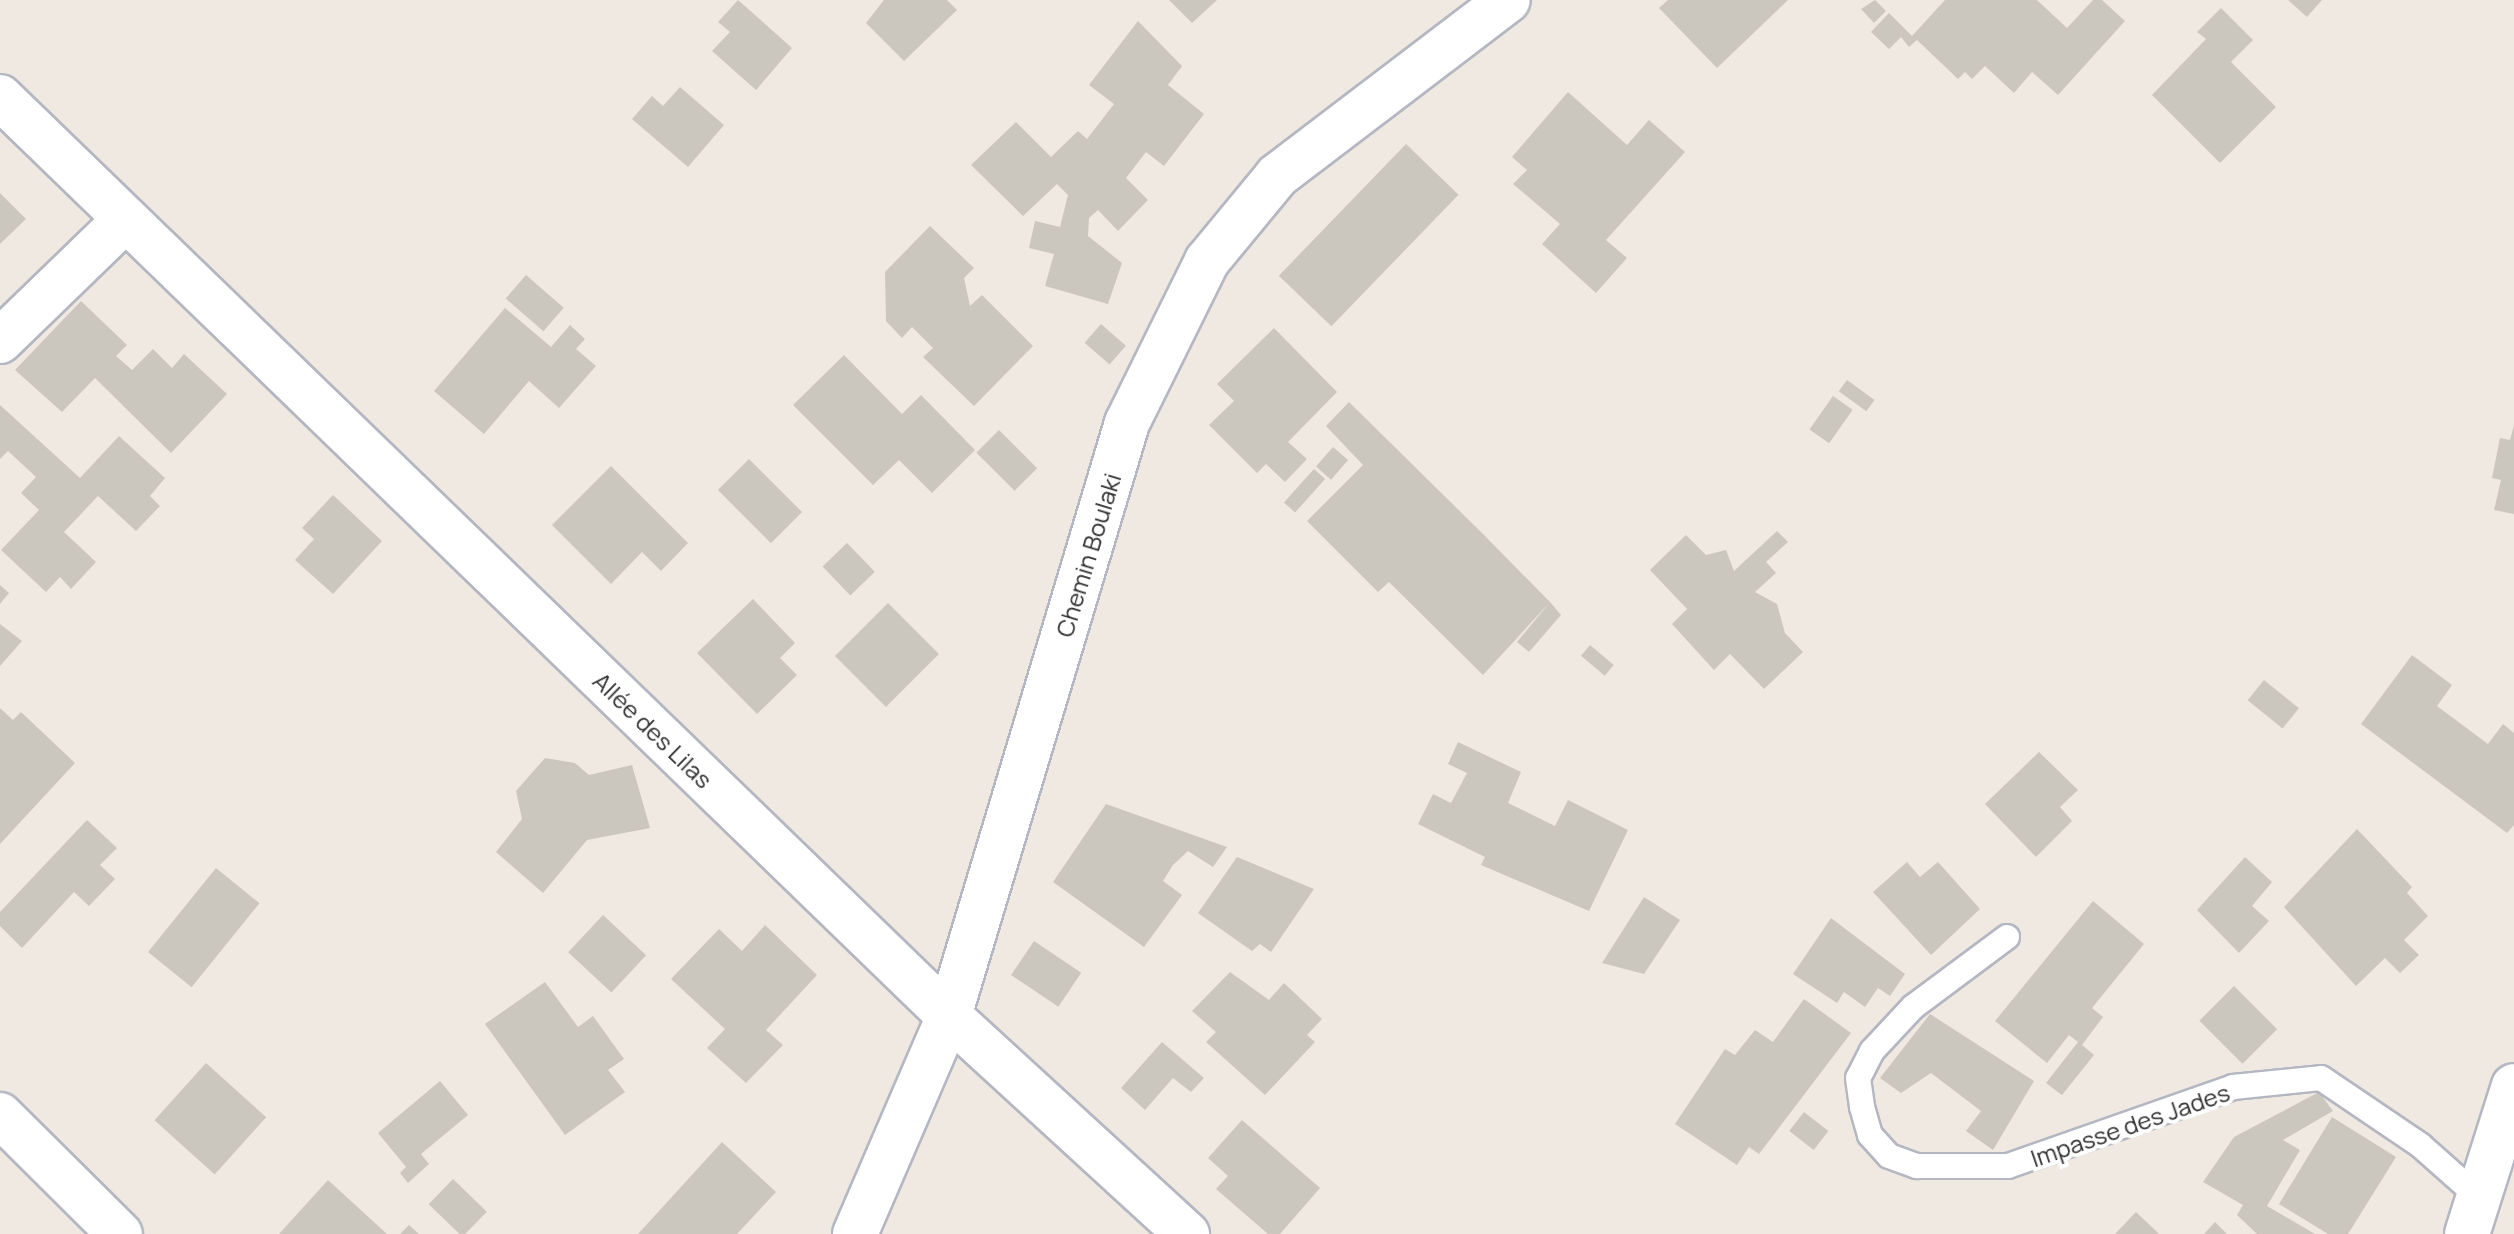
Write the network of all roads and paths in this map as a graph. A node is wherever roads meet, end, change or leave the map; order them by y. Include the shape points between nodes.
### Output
1 (1508, 0) edge
2 (0, 97) edge
3 (126, 219) junction
4 (0, 341) edge
5 (2007, 937) dead end
6 (949, 1016) junction
7 (2514, 1086) edge
8 (0, 1115) edge
9 (2474, 1217) edge
10 (115, 1232) edge
11 (855, 1234) edge
12 (1187, 1234) edge

1 - 6 street, Chemin Boulaki via 1277,176 1207,261 1127,423
2 - 3 street, Allée des Lilas
3 - 4 street
3 - 6 street, Allée des Lilas
5 - 9 lane, Impasse des Jades via 1913,1007 1872,1051 1858,1078 1862,1107 1870,1135 1889,1156 1917,1166 2008,1166 2233,1087 2321,1078 2420,1145
6 - 11 street, Chemin Boulaki
6 - 12 street, Allée des Lilas
7 - 9 street
8 - 10 street

